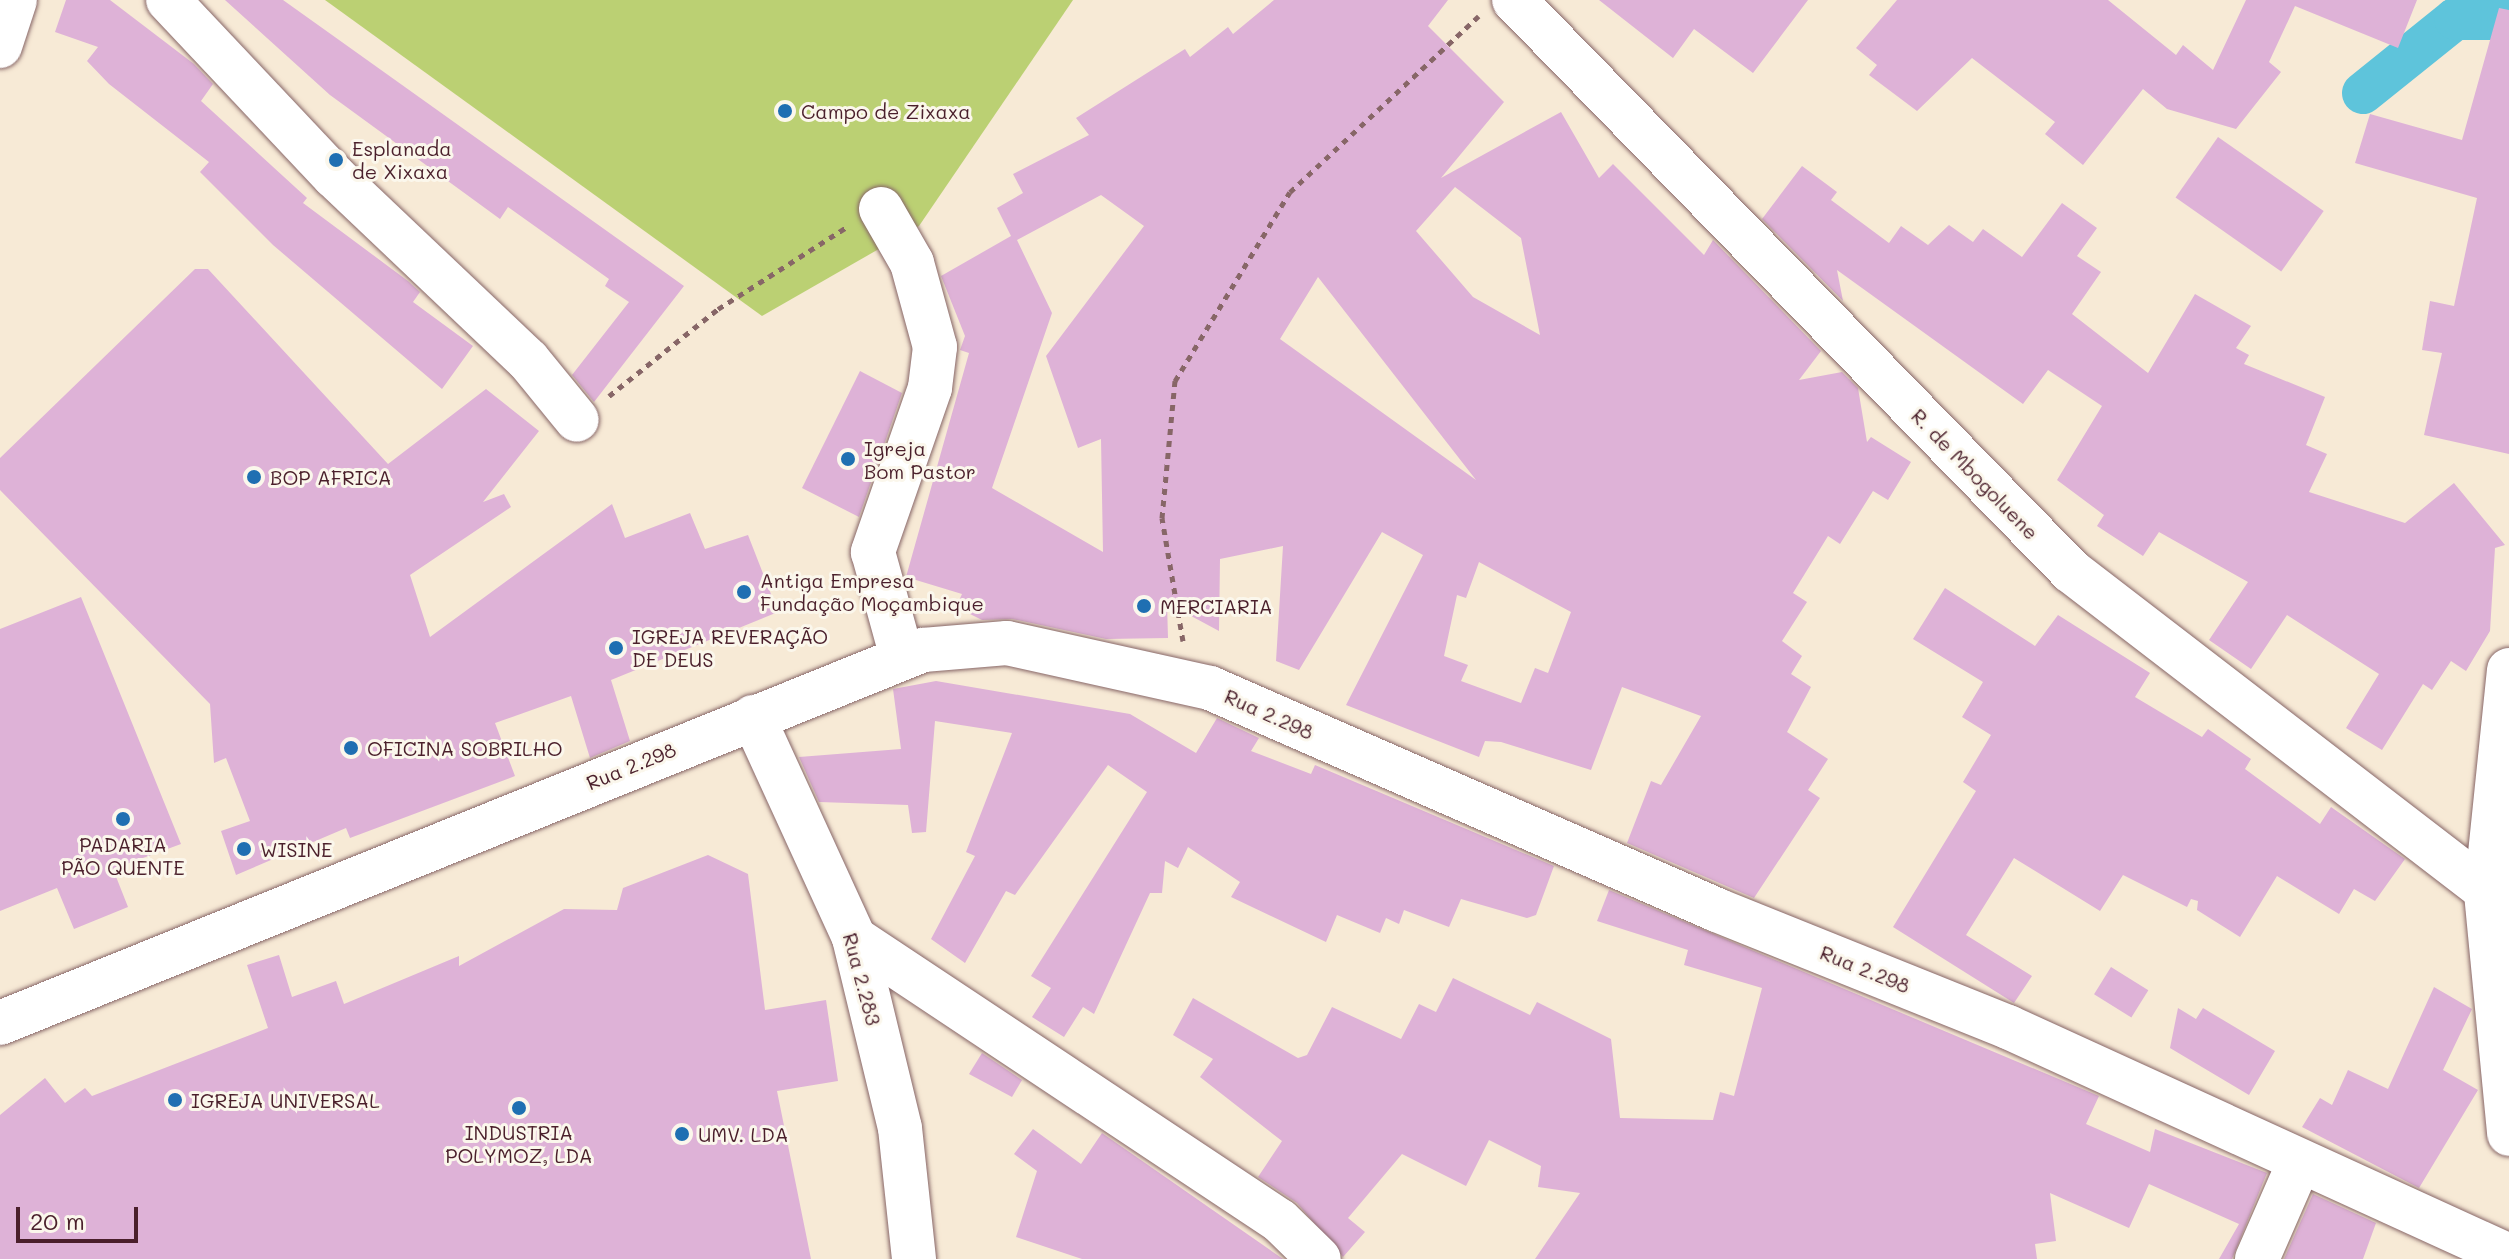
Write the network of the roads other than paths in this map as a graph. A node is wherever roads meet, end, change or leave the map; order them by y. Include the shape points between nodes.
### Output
1 (15, 0) edge
2 (168, 0) edge
3 (1500, 5) edge
4 (0, 46) edge
5 (882, 211) road end
6 (577, 420) road end
7 (902, 657) junction
8 (2509, 670) edge
9 (753, 717) junction
10 (2497, 900) edge
11 (854, 938) junction
12 (0, 1023) edge
13 (2509, 1134) edge
14 (2299, 1163) junction
15 (2509, 1256) edge
16 (914, 1259) edge
17 (1319, 1259) edge
18 (2257, 1259) edge

1 - 4 street
2 - 6 street via 334,176 528,360
3 - 10 street, R. de Mbogoluene via 2071,571
5 - 7 street via 912,263 935,347 930,388 873,552
7 - 9 street, Rua 2.298
7 - 14 street, Rua 2.298 via 1007,643 1192,684 2008,1027
8 - 10 street
9 - 11 street, Rua 2.283
9 - 12 street, Rua 2.298
10 - 13 street
11 - 16 street, Rua 2.283 via 900,1128
11 - 17 street via 1280,1221
14 - 15 street, Rua 2.298
14 - 18 street

